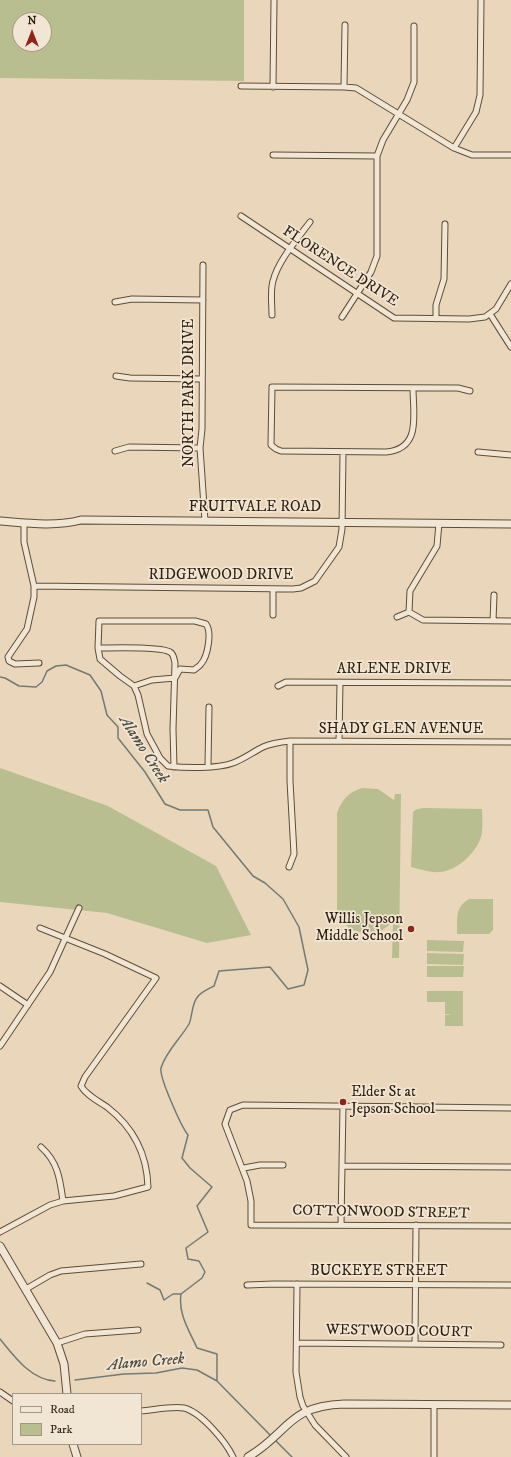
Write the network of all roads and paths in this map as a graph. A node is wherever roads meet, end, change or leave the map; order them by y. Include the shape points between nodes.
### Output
1 (274, 0) edge
2 (481, 0) edge
3 (345, 25) dead end
4 (414, 26) dead end
5 (241, 86) dead end
6 (273, 87) junction
7 (344, 87) junction
8 (399, 114) junction
9 (454, 148) junction
10 (273, 155) dead end
11 (511, 155) edge
12 (378, 156) junction
13 (241, 216) dead end
14 (310, 222) dead end
15 (445, 224) dead end
16 (290, 250) junction
17 (203, 265) dead end
18 (511, 284) edge
19 (357, 295) junction
20 (203, 300) junction
21 (115, 302) dead end
22 (490, 314) junction
23 (272, 315) dead end
24 (342, 317) dead end
25 (436, 319) junction
26 (511, 347) edge
27 (116, 376) dead end
28 (201, 379) junction
29 (413, 388) junction
30 (470, 391) dead end
31 (200, 448) junction
32 (115, 451) dead end
33 (343, 452) junction
34 (478, 452) dead end
35 (511, 455) edge
36 (0, 521) edge
37 (204, 521) junction
38 (342, 522) junction
39 (24, 523) junction
40 (439, 523) junction
41 (511, 524) edge
42 (34, 586) junction
43 (274, 589) junction
44 (494, 595) dead end
45 (409, 612) junction
46 (273, 615) dead end
47 (397, 617) dead end
48 (493, 621) junction
49 (511, 621) edge
50 (98, 648) junction
51 (39, 663) dead end
52 (175, 678) junction
53 (340, 682) junction
54 (511, 683) edge
55 (134, 686) junction
56 (278, 686) dead end
57 (209, 707) dead end
58 (290, 741) junction
59 (339, 741) junction
60 (511, 742) edge
61 (174, 766) junction
62 (208, 766) junction
63 (289, 867) dead end
64 (79, 908) dead end
65 (40, 928) dead end
66 (66, 938) junction
67 (0, 986) edge
68 (28, 1005) junction
69 (0, 1046) edge
70 (343, 1106) junction
71 (511, 1108) edge
72 (41, 1147) dead end
73 (283, 1165) dead end
74 (342, 1166) junction
75 (244, 1168) junction
76 (511, 1168) edge
77 (63, 1201) junction
78 (341, 1225) junction
79 (416, 1226) junction
80 (511, 1226) edge
81 (0, 1232) edge
82 (0, 1246) edge
83 (141, 1264) dead end
84 (297, 1284) junction
85 (247, 1285) dead end
86 (415, 1285) junction
87 (511, 1286) edge
88 (26, 1289) junction
89 (138, 1330) dead end
90 (57, 1343) junction
91 (297, 1343) junction
92 (415, 1344) junction
93 (501, 1345) dead end
94 (0, 1392) edge
95 (67, 1393) edge
96 (12, 1400) edge
97 (434, 1405) junction
98 (511, 1405) edge
99 (142, 1411) edge
100 (306, 1411) junction
101 (73, 1445) edge
102 (77, 1457) edge
103 (233, 1457) edge
104 (248, 1457) edge
105 (346, 1457) edge
106 (434, 1457) edge

1 - 6 street
2 - 9 street via 480,95 476,112
3 - 7 street
4 - 8 street via 414,82
5 - 6 street
6 - 7 street
7 - 8 street via 356,88
8 - 9 street
8 - 12 street via 383,140
9 - 11 street via 472,155
10 - 12 street
12 - 19 street via 377,256
13 - 16 street, FLORENCE DRIVE
14 - 16 street
15 - 25 street via 444,279 436,305
16 - 19 street, FLORENCE DRIVE
16 - 23 street via 272,282
17 - 20 street, NORTH PARK DRIVE
18 - 22 street via 502,302
19 - 24 street
19 - 25 street, FLORENCE DRIVE via 394,318
20 - 21 street via 132,299
20 - 28 street, NORTH PARK DRIVE
22 - 25 street, FLORENCE DRIVE via 469,319
22 - 26 street
27 - 28 street
28 - 31 street, NORTH PARK DRIVE
29 - 30 street via 458,388
29 - 33 street via 413,430 406,444 391,452
29 - 33 street via 272,387 273,448 281,451
31 - 32 street via 129,447
31 - 37 street, NORTH PARK DRIVE
33 - 38 street, RIDGEWOOD DRIVE
34 - 35 street
36 - 39 street, FRUITVALE ROAD
37 - 38 street, FRUITVALE ROAD
37 - 39 street, FRUITVALE ROAD via 80,520
38 - 40 street, FRUITVALE ROAD
38 - 43 street, RIDGEWOOD DRIVE via 339,547 315,581 301,588
39 - 42 street via 26,555
40 - 41 street, FRUITVALE ROAD
40 - 45 street via 437,546 410,591
42 - 43 street, RIDGEWOOD DRIVE
42 - 51 street via 27,629 8,657 9,661 15,664
43 - 46 street
44 - 48 street
45 - 47 street
45 - 48 street via 423,620
48 - 49 street
50 - 52 street via 170,651 174,659
50 - 52 street via 99,621 195,621 206,624 209,627 209,636 202,663 194,670 180,669
50 - 55 street via 100,659
52 - 55 street via 152,680
52 - 61 street
53 - 54 street, ARLENE DRIVE
53 - 56 street, ARLENE DRIVE via 286,682
53 - 59 street
55 - 61 street via 147,734 160,758 168,766
57 - 62 street
58 - 59 street, SHADY GLEN AVENUE
58 - 62 street, SHADY GLEN AVENUE via 263,747 231,764
58 - 63 street via 294,854
59 - 60 street, SHADY GLEN AVENUE
61 - 62 street, SHADY GLEN AVENUE
64 - 66 street
65 - 66 street
66 - 68 street via 50,972
66 - 77 street via 156,978 84,1077 81,1086 122,1120 138,1142 143,1154 148,1187 102,1198
67 - 68 street
68 - 69 street
70 - 71 street
70 - 74 street
70 - 75 street via 240,1105 230,1110 225,1118 226,1131
72 - 77 street via 52,1157
73 - 75 street
74 - 76 street
74 - 78 street
75 - 78 street, COTTONWOOD STREET via 251,1201 251,1225
77 - 81 street via 50,1205
78 - 79 street, COTTONWOOD STREET
79 - 80 street, COTTONWOOD STREET
79 - 86 street
82 - 88 street
83 - 88 street via 61,1271
84 - 85 street, BUCKEYE STREET
84 - 86 street, BUCKEYE STREET
84 - 91 street
86 - 87 street, BUCKEYE STREET
86 - 92 street
88 - 90 street
89 - 90 street via 85,1334
90 - 95 street via 64,1364
91 - 92 street, WESTWOOD COURT
91 - 100 street via 297,1385 302,1406
92 - 93 street, WESTWOOD COURT
94 - 96 street
97 - 98 street
97 - 100 street via 331,1404
97 - 106 street
99 - 103 street via 175,1408 192,1411 228,1446
100 - 104 street via 290,1421
100 - 105 street via 315,1425
101 - 102 street

